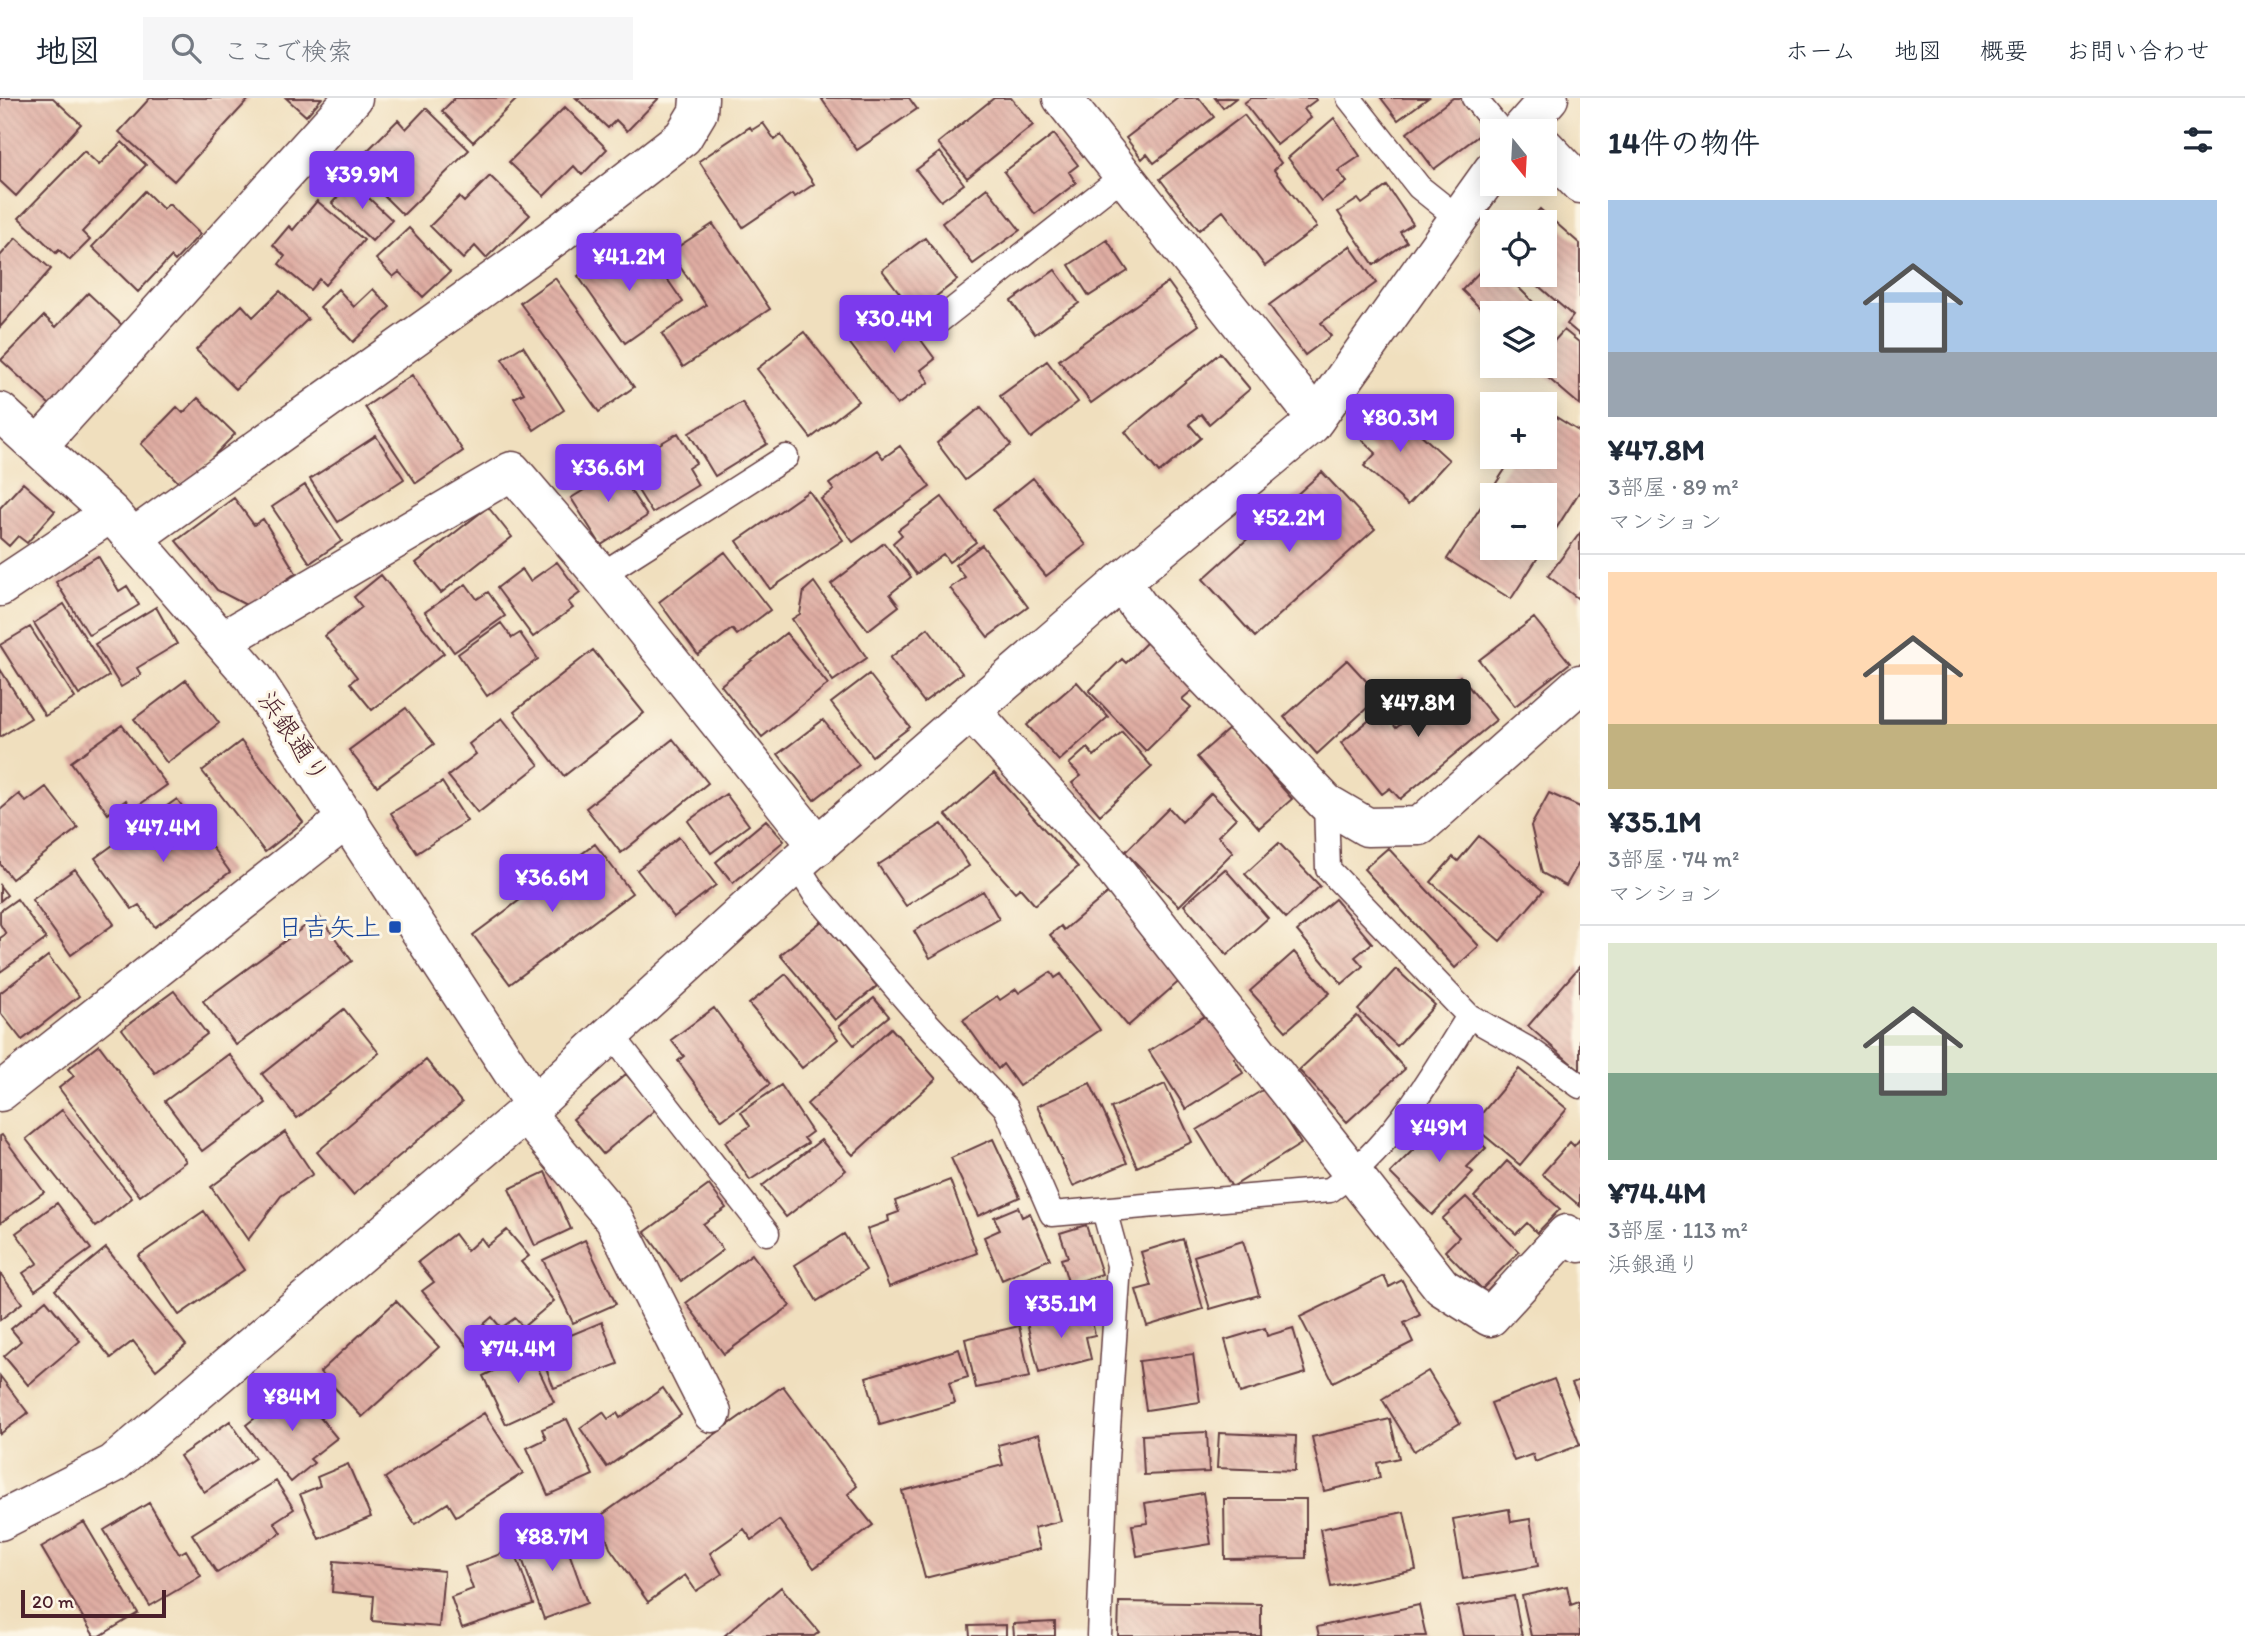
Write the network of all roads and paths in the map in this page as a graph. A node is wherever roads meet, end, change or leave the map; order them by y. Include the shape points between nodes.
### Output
1 (353, 98) edge
2 (698, 98) edge
3 (1062, 98) edge
4 (1349, 98) edge
5 (1474, 98) edge
6 (1513, 119) edge
7 (1558, 160) edge
8 (1123, 176) junction
9 (1580, 184) edge
10 (1480, 188) edge
11 (1458, 218) junction
12 (935, 324) dead end
13 (0, 412) edge
14 (1316, 418) junction
15 (38, 446) junction
16 (786, 457) dead end
17 (122, 526) junction
18 (601, 575) junction
19 (1121, 582) junction
20 (0, 586) edge
21 (222, 641) junction
22 (1580, 684) edge
23 (971, 711) junction
24 (1326, 803) junction
25 (348, 818) junction
26 (807, 855) junction
27 (1469, 1016) junction
28 (611, 1034) junction
29 (1580, 1086) edge
30 (0, 1092) edge
31 (530, 1109) junction
32 (1354, 1173) junction
33 (1104, 1210) junction
34 (767, 1233) dead end
35 (1580, 1243) edge
36 (712, 1413) dead end
37 (0, 1521) edge
38 (1099, 1636) edge

1 - 15 street
2 - 17 street via 698,112 682,137 557,235
3 - 8 street
4 - 11 lane via 1419,187
5 - 6 lane
7 - 9 street
8 - 12 lane
8 - 14 street
10 - 11 street
11 - 14 street
13 - 15 street, 浜銀通り
14 - 19 street
15 - 17 street, 浜銀通り
16 - 18 lane
17 - 20 street
17 - 21 street, 浜銀通り
18 - 21 street via 512,471
18 - 26 street
19 - 23 street
19 - 24 street via 1139,607
21 - 25 street, 浜銀通り via 254,678
22 - 24 street via 1420,826 1367,827
23 - 26 street
23 - 32 street via 1102,854
24 - 27 lane via 1328,869
25 - 30 street
25 - 31 street, 浜銀通り
26 - 28 street
26 - 33 lane via 815,894 1006,1108 1052,1214
27 - 29 lane via 1533,1052
27 - 32 lane via 1421,1094
28 - 31 street
28 - 34 lane
31 - 36 street, 浜銀通り via 614,1219
31 - 37 street via 113,1464
32 - 33 lane via 1330,1190
32 - 35 street via 1442,1287 1490,1317 1566,1234
33 - 38 lane via 1119,1265

